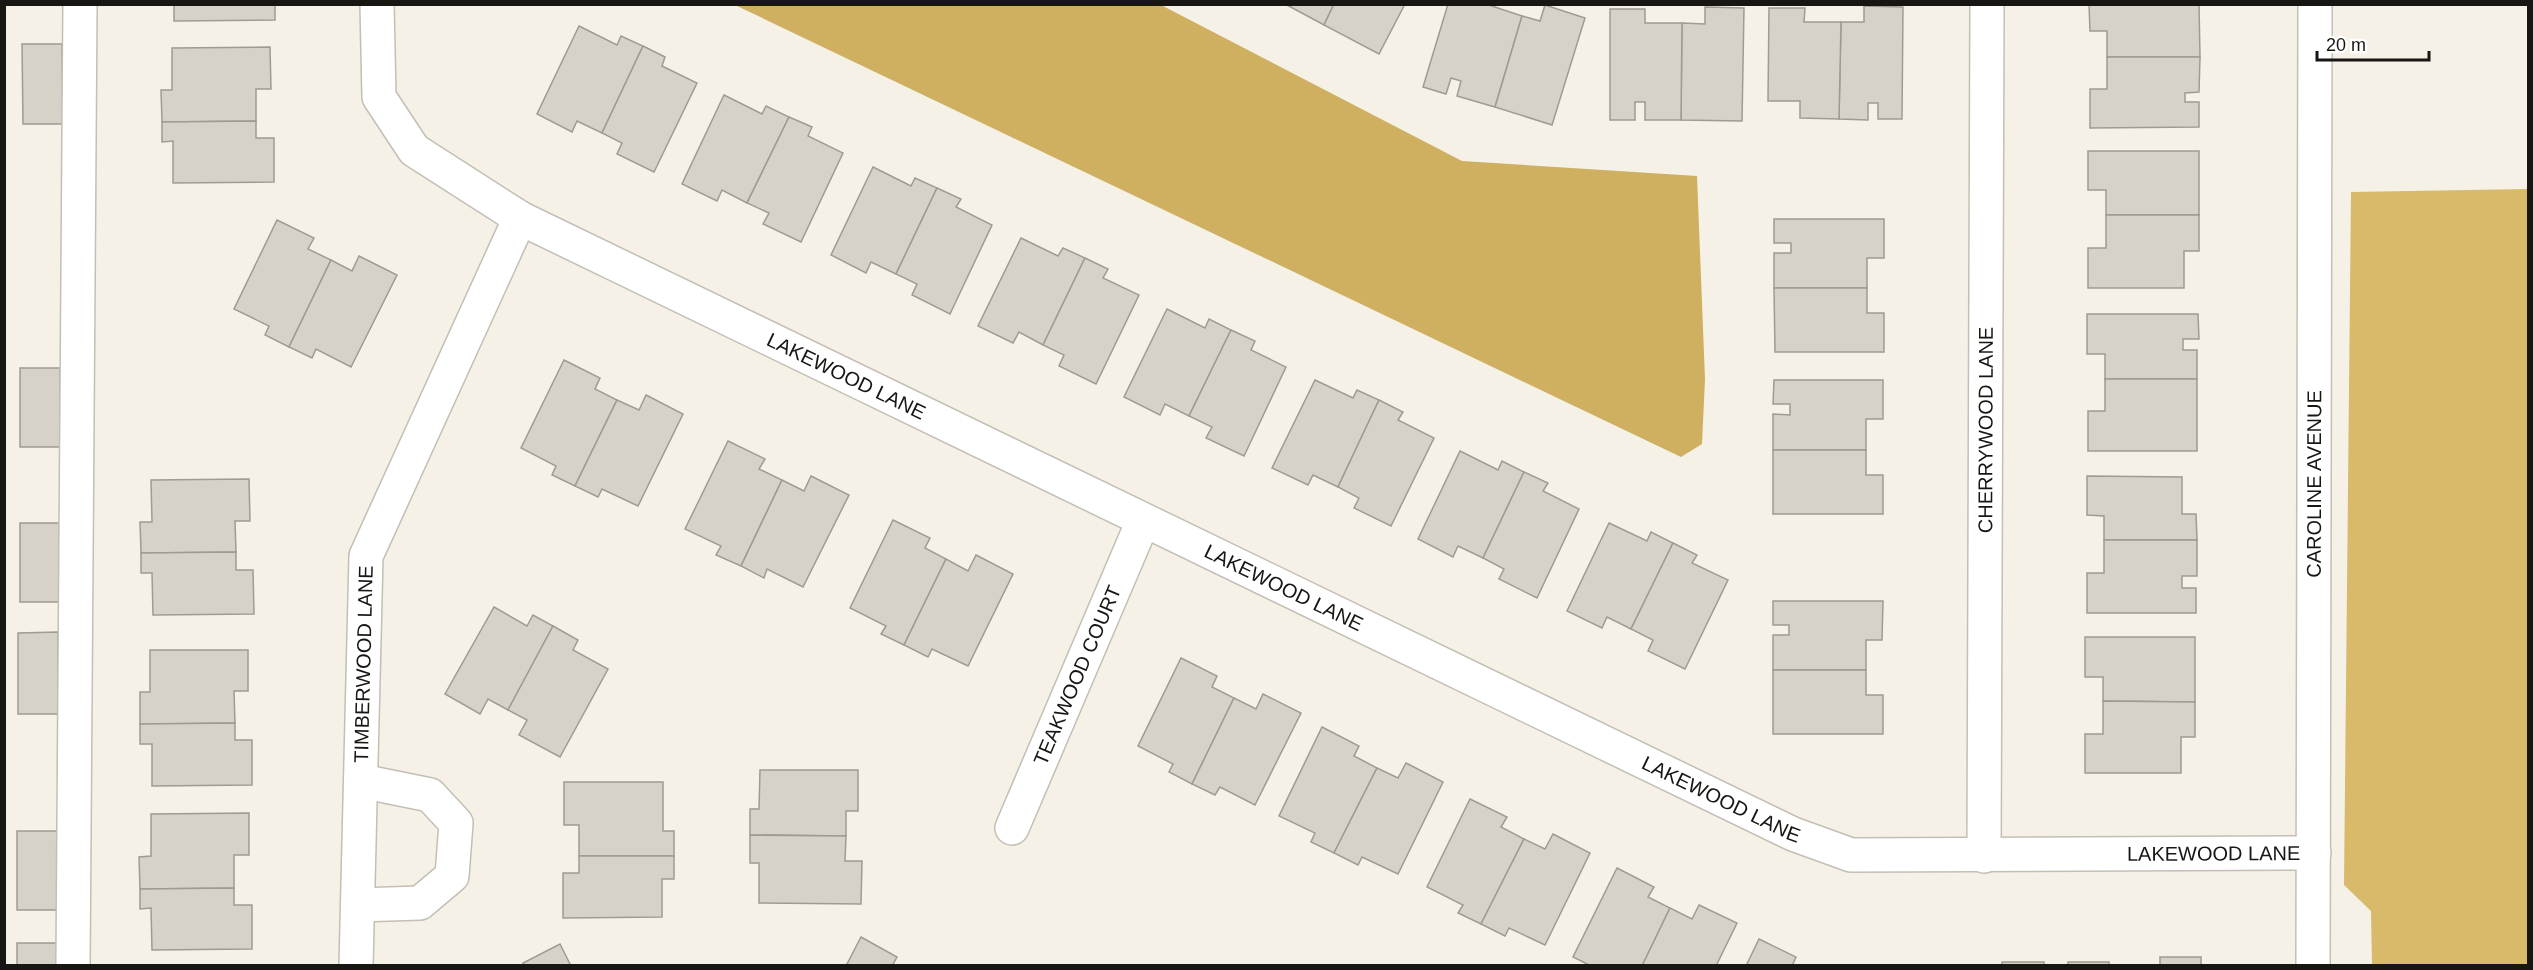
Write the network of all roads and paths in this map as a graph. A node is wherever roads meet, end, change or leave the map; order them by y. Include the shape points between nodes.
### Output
1 (80, 4) edge
2 (378, 4) edge
3 (1987, 4) edge
4 (2315, 4) edge
5 (520, 218) junction
6 (1143, 521) junction
7 (361, 781) junction
8 (1012, 828) dead end
9 (2314, 853) junction
10 (1984, 856) junction
11 (358, 904) junction
12 (73, 966) edge
13 (356, 966) edge
14 (2313, 966) edge

1 - 12 street
2 - 5 street, LAKEWOOD LANE via 379,97 414,150
3 - 10 street, CHERRYWOOD LANE
4 - 9 street, CAROLINE AVENUE
5 - 6 street, LAKEWOOD LANE
5 - 7 street, TIMBERWOOD LANE via 366,556
6 - 8 street, TEAKWOOD COURT
6 - 10 street, LAKEWOOD LANE via 1793,834 1851,855
7 - 11 street, TIMBERWOOD LANE
7 - 11 street via 430,795 456,823 452,876 420,903
9 - 10 street, LAKEWOOD LANE
9 - 14 street, CAROLINE AVENUE
11 - 13 street, TIMBERWOOD LANE

